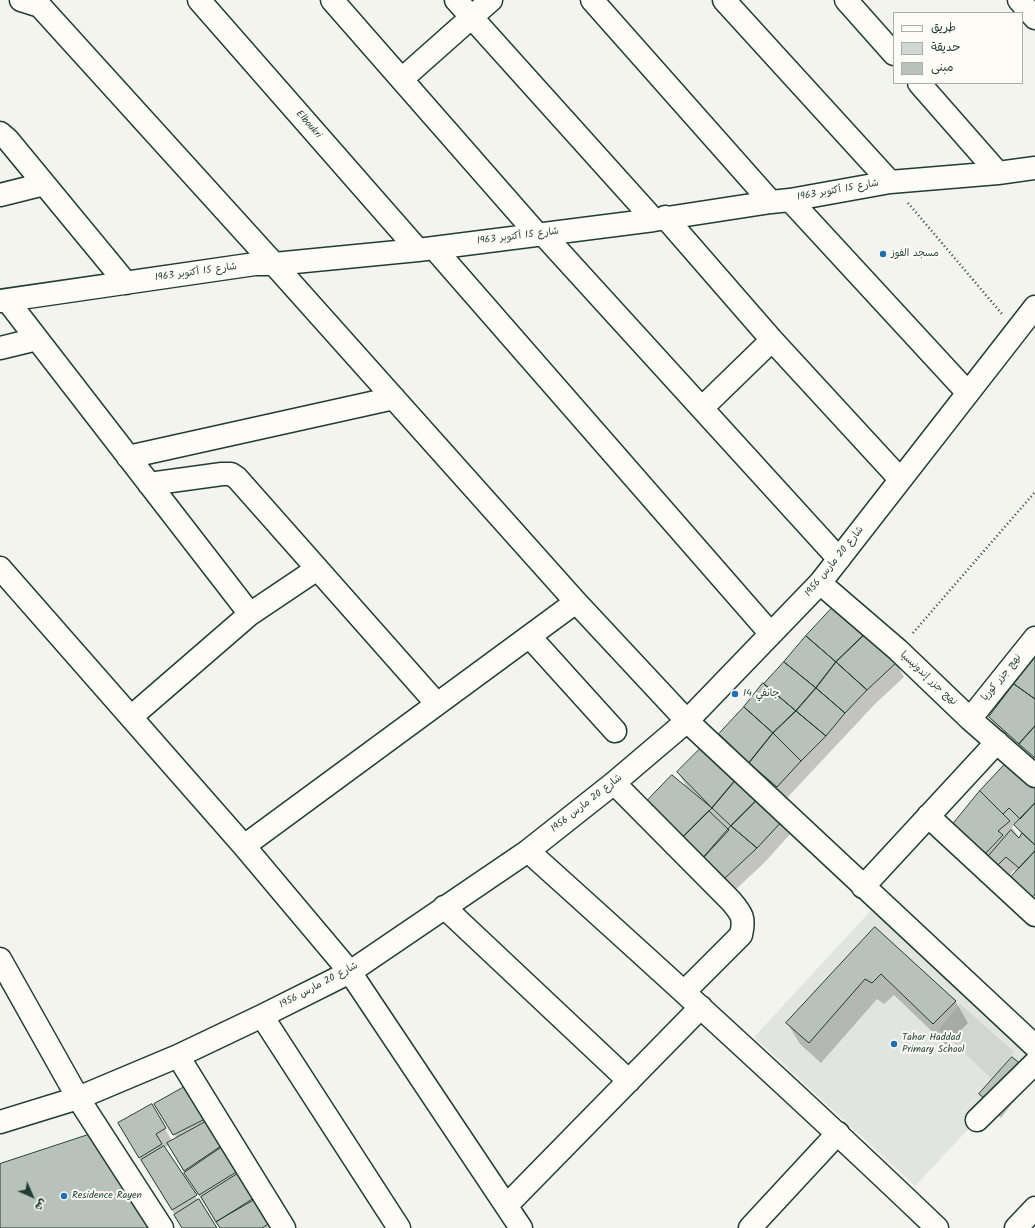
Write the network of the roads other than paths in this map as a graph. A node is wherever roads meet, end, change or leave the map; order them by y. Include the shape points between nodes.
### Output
1 (199, 0) edge
2 (332, 0) edge
3 (456, 0) edge
4 (491, 0) edge
5 (592, 0) edge
6 (724, 0) edge
7 (846, 0) edge
8 (1019, 0) edge
9 (34, 2) edge
10 (471, 17) junction
11 (1035, 18) edge
12 (893, 53) edge
13 (402, 79) junction
14 (920, 84) edge
15 (0, 133) edge
16 (1035, 168) edge
17 (998, 173) junction
18 (890, 182) junction
19 (44, 184) junction
20 (0, 195) edge
21 (780, 201) junction
22 (660, 219) junction
23 (540, 234) junction
24 (426, 249) junction
25 (274, 264) junction
26 (126, 283) junction
27 (3, 301) edge
28 (1034, 310) edge
29 (37, 339) junction
30 (772, 340) junction
31 (0, 348) edge
32 (968, 393) junction
33 (394, 398) junction
34 (702, 408) junction
35 (128, 458) junction
36 (900, 479) junction
37 (149, 484) junction
38 (839, 559) junction
39 (0, 568) edge
40 (317, 569) junction
41 (820, 583) junction
42 (576, 602) junction
43 (250, 614) junction
44 (771, 634) junction
45 (530, 637) junction
46 (1035, 638) edge
47 (437, 704) junction
48 (131, 717) junction
49 (970, 718) junction
50 (687, 721) junction
51 (615, 731) dead end
52 (997, 742) junction
53 (1035, 776) edge
54 (614, 783) junction
55 (928, 816) junction
56 (244, 846) junction
57 (528, 851) junction
58 (863, 887) junction
59 (444, 907) junction
60 (1035, 915) edge
61 (0, 959) edge
62 (350, 972) junction
63 (684, 992) junction
64 (702, 1008) junction
65 (262, 1016) junction
66 (1035, 1046) edge
67 (178, 1056) junction
68 (1035, 1063) edge
69 (629, 1081) junction
70 (78, 1098) junction
71 (977, 1120) dead end
72 (0, 1122) edge
73 (838, 1133) junction
74 (507, 1205) junction
75 (1035, 1208) edge
76 (162, 1228) edge
77 (284, 1228) edge
78 (399, 1228) edge
79 (521, 1228) edge
80 (750, 1228) edge
81 (937, 1228) edge
82 (1016, 1228) edge

1 - 24 street, Elboukri
2 - 13 street
3 - 10 street
4 - 10 street
5 - 21 street
6 - 18 street
7 - 12 street
8 - 11 street
9 - 25 street
10 - 13 street
10 - 22 street
13 - 23 street
14 - 17 street
15 - 19 street
16 - 17 street, شارع 15 أكتوبر 1963
17 - 18 street, شارع 15 أكتوبر 1963
18 - 21 street, شارع 15 أكتوبر 1963
19 - 20 street
19 - 26 street
21 - 22 street, شارع 15 أكتوبر 1963
21 - 32 street
22 - 23 street, شارع 15 أكتوبر 1963
22 - 30 street
23 - 24 street, شارع 15 أكتوبر 1963
23 - 34 street
24 - 25 street, شارع 15 أكتوبر 1963
24 - 44 street, Elboukri
25 - 26 street, شارع 15 أكتوبر 1963 via 255,264
25 - 33 street
26 - 27 street, شارع 15 أكتوبر 1963
27 - 29 street
28 - 32 street, شارع 20 مارس 1956
29 - 31 street
29 - 35 street
30 - 34 street
30 - 36 street
32 - 36 street, شارع 20 مارس 1956
33 - 35 street
33 - 42 street
34 - 38 street
35 - 37 street
36 - 38 street, شارع 20 مارس 1956
37 - 40 street via 231,474
37 - 43 street
38 - 41 street, شارع 20 مارس 1956
39 - 48 street
40 - 43 street
40 - 47 street
41 - 44 street, شارع 20 مارس 1956
41 - 49 street, نهج جزر إندونيسيا via 898,650
42 - 45 street
42 - 50 street
43 - 48 street
44 - 50 street, شارع 20 مارس 1956
45 - 47 street
45 - 51 street
46 - 49 street, نهج جزر كوريا
47 - 56 street
48 - 56 street
49 - 52 street, نهج جزر إندونيسيا
50 - 54 street, شارع 20 مارس 1956
50 - 58 street
52 - 53 street, نهج جزر إندونيسيا
52 - 55 street
54 - 57 street, شارع 20 مارس 1956
54 - 63 street via 741,912 744,923 741,935
55 - 58 street
55 - 60 street
56 - 62 street
57 - 59 street, شارع 20 مارس 1956
57 - 63 street
58 - 66 street
59 - 62 street, شارع 20 مارس 1956
59 - 69 street
61 - 70 street
62 - 65 street, شارع 20 مارس 1956
62 - 74 street
63 - 64 street
64 - 69 street
64 - 73 street
65 - 67 street, شارع 20 مارس 1956
65 - 78 street
67 - 70 street, شارع 20 مارس 1956
67 - 77 street
68 - 71 street
69 - 74 street
70 - 72 street, شارع 20 مارس 1956
70 - 76 street
73 - 80 street
73 - 81 street
74 - 79 street
75 - 82 street

